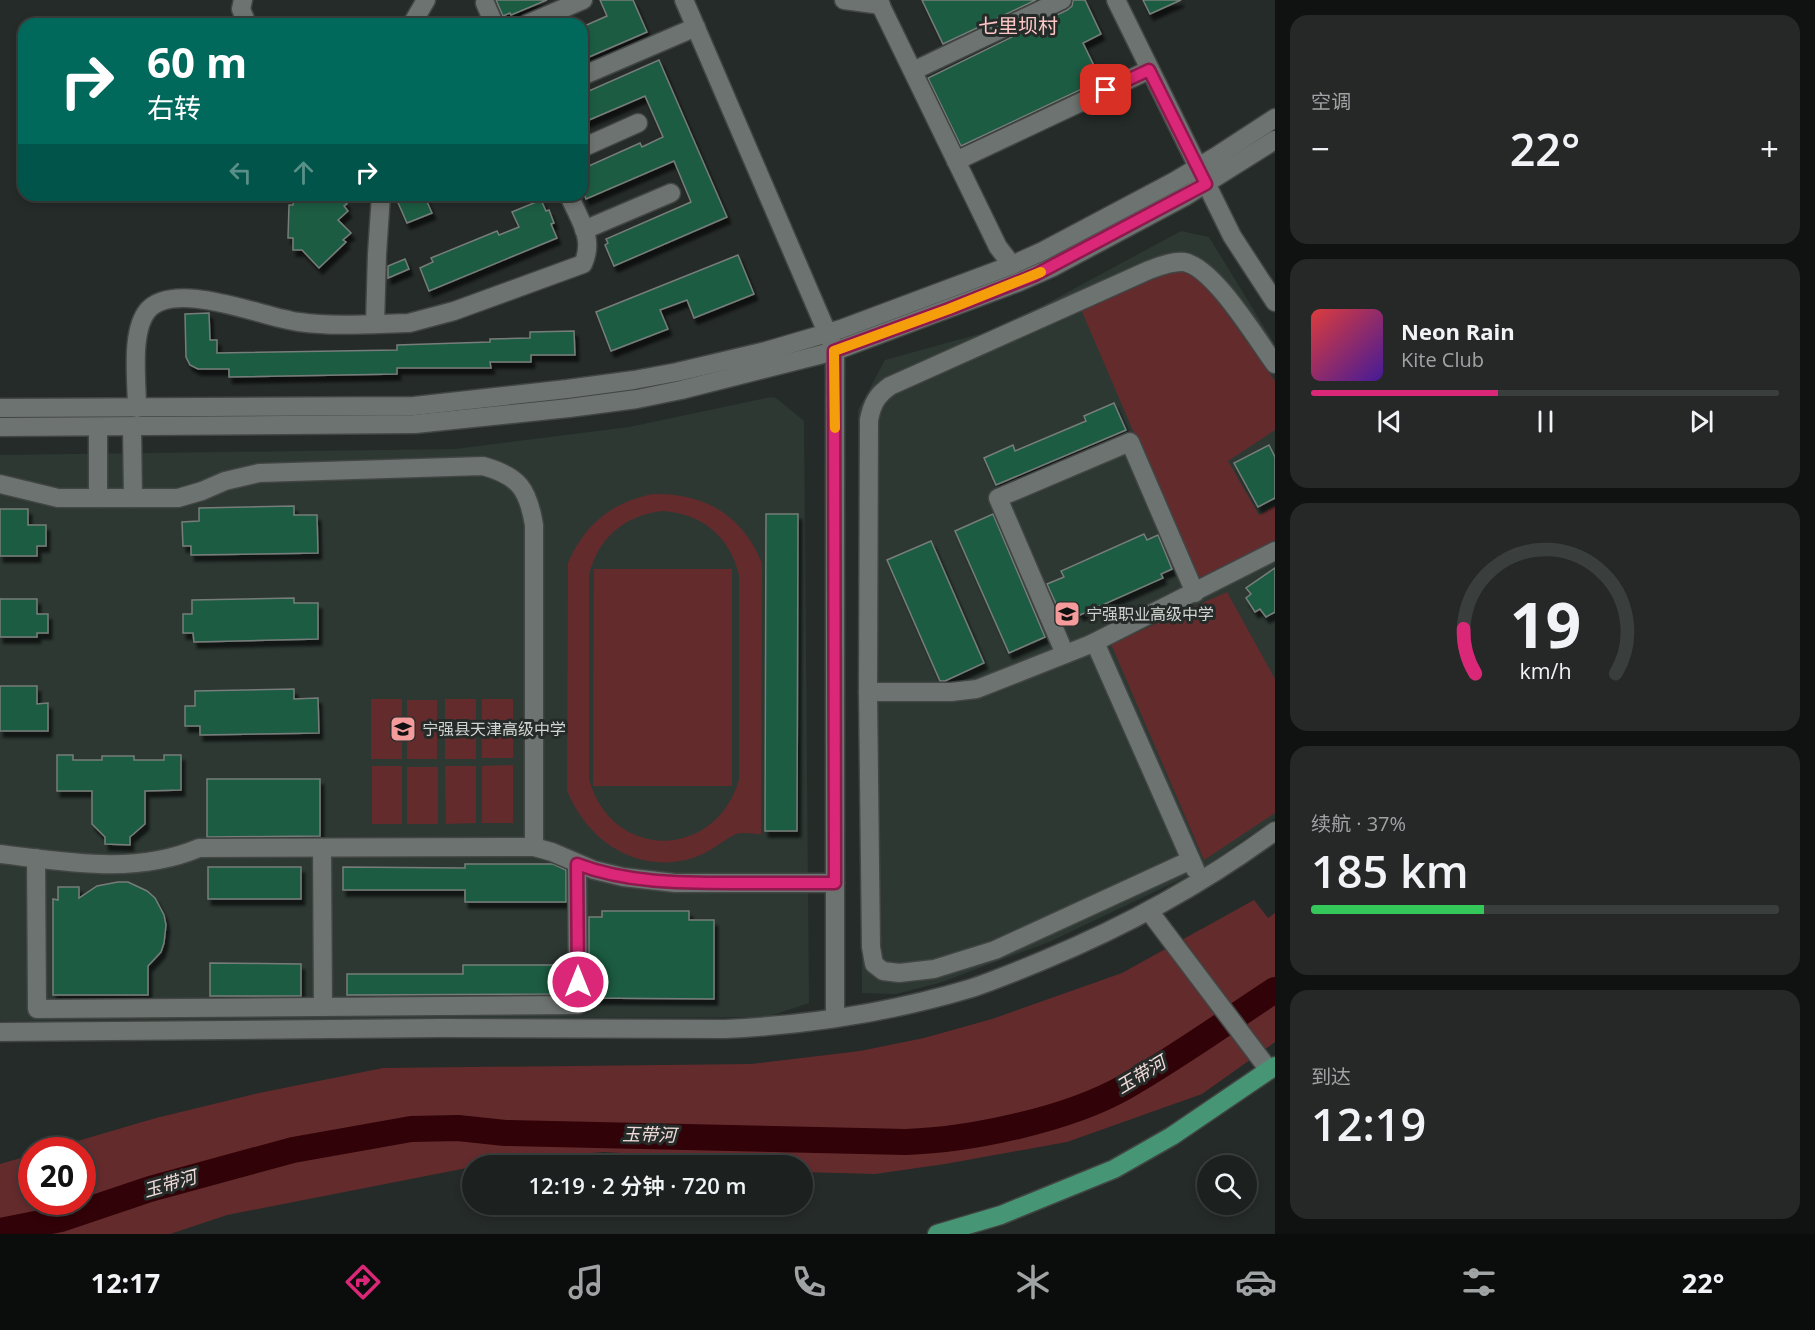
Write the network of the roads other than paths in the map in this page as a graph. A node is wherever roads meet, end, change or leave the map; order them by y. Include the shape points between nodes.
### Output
1 (243, 0) edge
2 (426, 0) edge
3 (583, 0) edge
4 (684, 0) edge
5 (844, 0) edge
6 (1062, 0) edge
7 (1116, 0) edge
8 (880, 2) edge
9 (245, 18) edge
10 (416, 18) edge
11 (541, 18) edge
12 (696, 27) junction
13 (1149, 70) junction
14 (913, 71) junction
15 (588, 73) edge
16 (1275, 118) edge
17 (638, 123) dead end
18 (1275, 140) edge
19 (588, 145) edge
20 (956, 161) junction
21 (1197, 167) junction
22 (1206, 184) junction
23 (670, 193) dead end
24 (380, 201) edge
25 (571, 201) edge
26 (584, 230) junction
27 (1012, 265) junction
28 (1275, 302) edge
29 (375, 324) junction
30 (827, 334) junction
31 (834, 351) junction
32 (1275, 364) edge
33 (0, 408) edge
34 (137, 408) junction
35 (0, 427) edge
36 (98, 427) junction
37 (132, 427) junction
38 (0, 484) edge
39 (98, 498) junction
40 (133, 498) junction
41 (1275, 551) edge
42 (1195, 593) junction
43 (1091, 644) junction
44 (1065, 654) junction
45 (868, 692) junction
46 (1275, 831) edge
47 (534, 847) junction
48 (322, 848) junction
49 (0, 854) edge
50 (36, 858) junction
51 (1191, 860) junction
52 (577, 864) junction
53 (1201, 882) junction
54 (835, 883) junction
55 (1149, 911) junction
56 (323, 1007) junction
57 (835, 1018) junction
58 (0, 1032) edge
59 (1272, 1068) edge
60 (937, 1234) edge

1 - 9 street
2 - 10 street
3 - 11 street
4 - 12 street
5 - 8 street
6 - 14 street
7 - 13 street
8 - 14 street
12 - 15 street
12 - 30 street
13 - 20 street
13 - 21 street
14 - 20 street
16 - 21 street
17 - 19 street
18 - 22 street
20 - 27 street via 998,247
21 - 22 street
21 - 27 street
22 - 28 street via 1232,236
22 - 31 street via 1040,273
23 - 26 street
24 - 29 street
25 - 26 street
26 - 29 street via 589,248 583,264 420,321
27 - 30 street
29 - 34 street via 300,323 204,298 158,303 148,310 136,342
30 - 31 street
30 - 34 street via 634,380 462,401 390,406
31 - 37 street via 638,399 464,420
31 - 54 street
32 - 45 street via 1220,289 1192,264 1182,262 1149,270 883,391 871,406 869,420
33 - 34 street
35 - 36 street
36 - 37 street
36 - 39 street
37 - 40 street
38 - 39 street via 58,498
39 - 40 street
40 - 47 street via 178,498 259,473 483,466 504,471 518,483 530,502 534,525
41 - 42 street
42 - 43 street
42 - 44 street via 1130,442 999,498
43 - 44 street
43 - 51 street via 1097,647
44 - 45 street via 977,689
45 - 51 street via 871,947 874,964 883,971 934,969 995,950
46 - 53 street
47 - 48 street
47 - 52 street
48 - 50 street via 199,848 113,866
48 - 56 street
49 - 50 street
50 - 56 street via 37,1009
51 - 53 street
52 - 54 street via 623,877 675,883
52 - 56 street via 578,1005
53 - 55 street
54 - 57 street
55 - 57 street via 1059,954 973,988
55 - 59 street via 1256,1053
57 - 58 street via 725,1029
59 - 60 highway via 1172,1136 1114,1169 1001,1215

